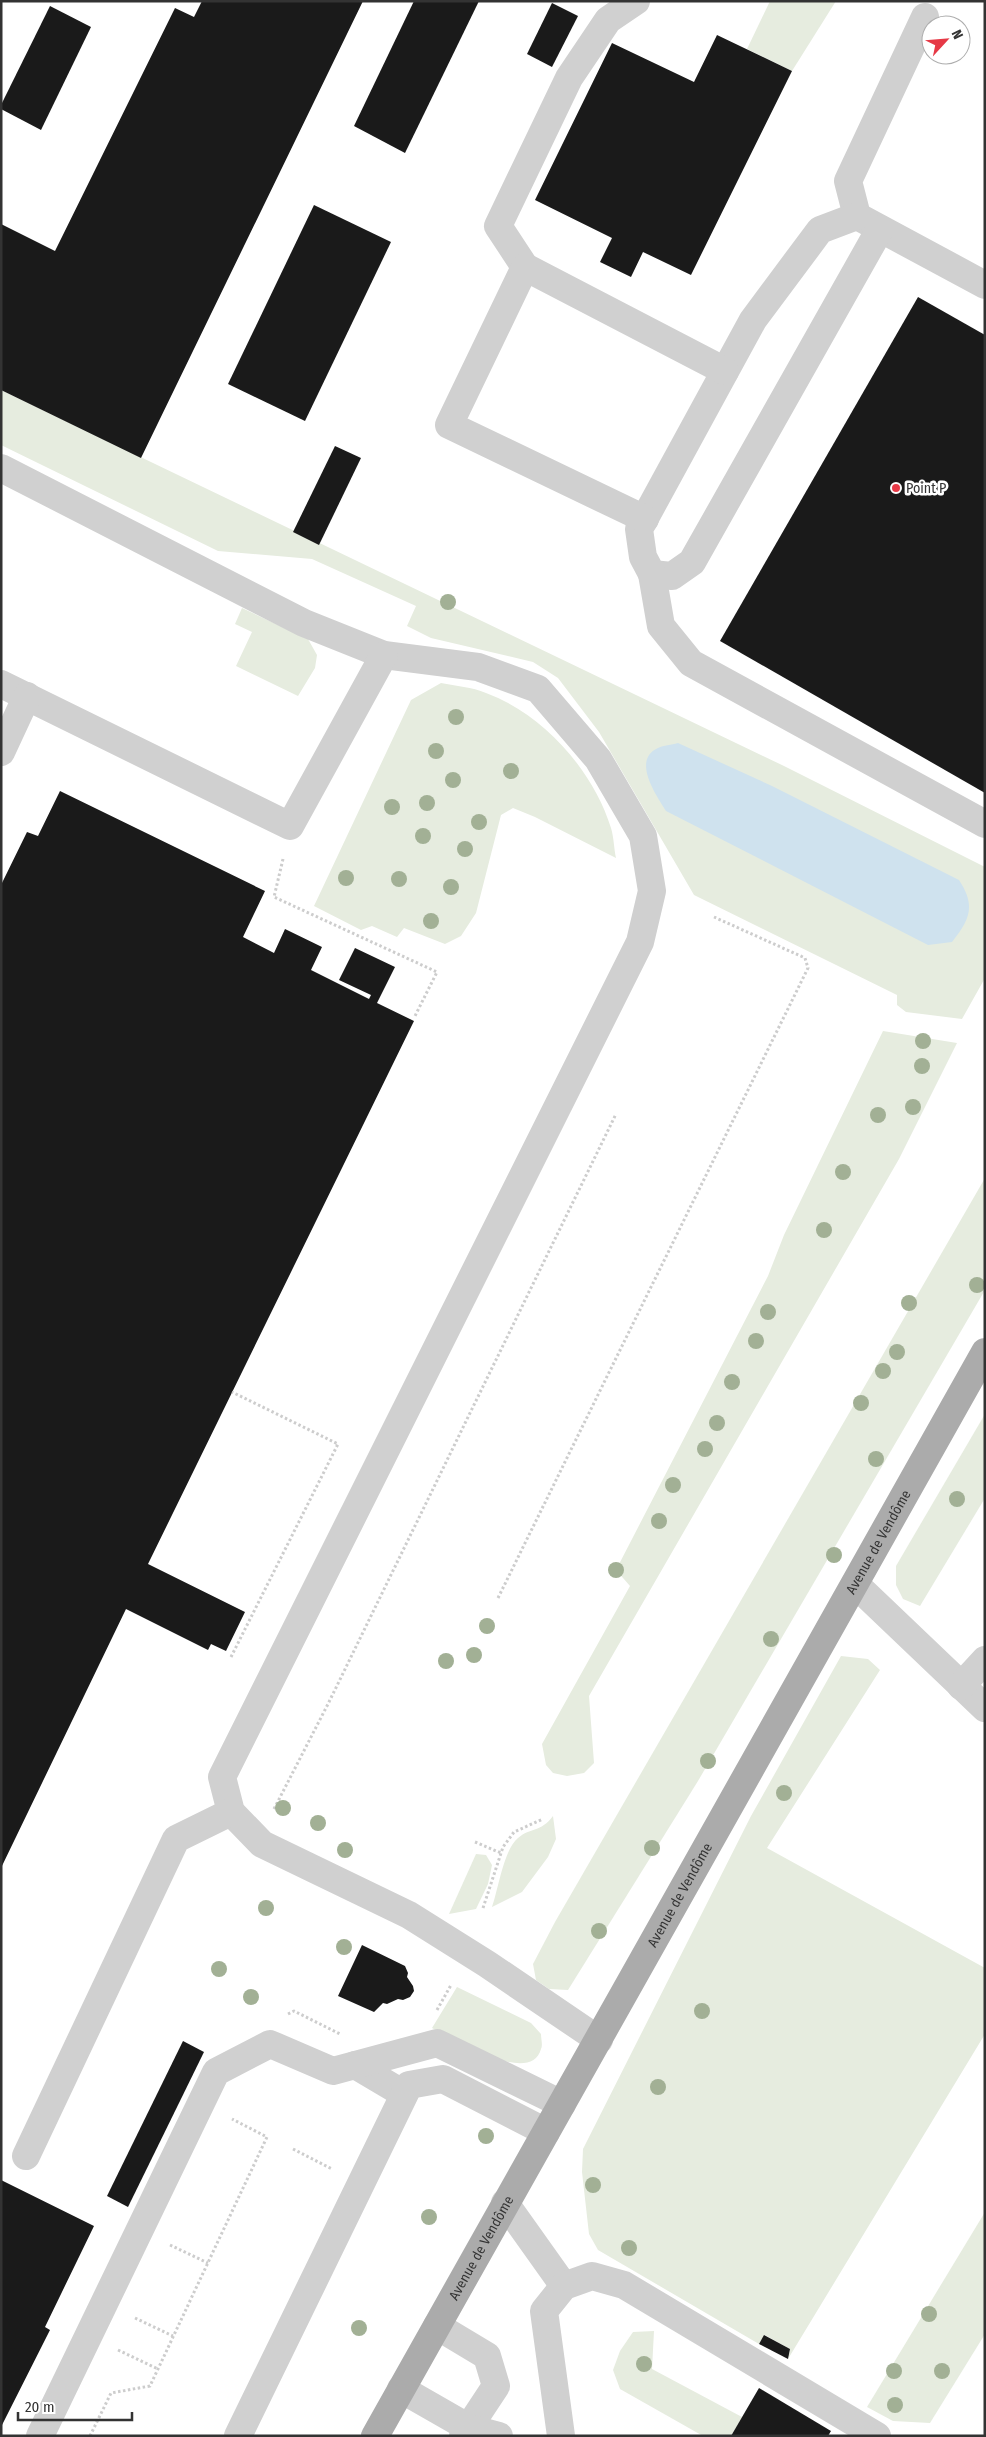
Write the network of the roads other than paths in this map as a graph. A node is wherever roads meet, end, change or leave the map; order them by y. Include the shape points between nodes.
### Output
1 (636, 1) edge
2 (921, 26) edge
3 (869, 222) junction
4 (525, 267) junction
5 (985, 285) edge
6 (725, 371) junction
7 (1, 468) edge
8 (644, 519) junction
9 (652, 574) junction
10 (384, 655) junction
11 (1, 684) edge
12 (28, 696) junction
13 (1, 752) edge
14 (985, 824) edge
15 (985, 1352) edge
16 (855, 1584) junction
17 (985, 1660) edge
18 (961, 1686) junction
19 (985, 1708) edge
20 (231, 1812) junction
21 (599, 2040) junction
22 (355, 2066) junction
23 (404, 2094) junction
24 (562, 2104) junction
25 (546, 2132) junction
26 (26, 2156) dead end
27 (506, 2203) junction
28 (564, 2286) junction
29 (437, 2326) junction
30 (401, 2389) junction
31 (466, 2432) edge
32 (40, 2436) edge
33 (238, 2436) edge
34 (375, 2436) edge
35 (499, 2436) edge
36 (561, 2436) edge
37 (877, 2436) edge

1 - 4 lane via 608,20 569,78 498,226
2 - 3 lane via 848,181
3 - 5 lane
3 - 6 lane via 820,230 753,320
3 - 9 lane via 692,562 672,576
4 - 6 lane
4 - 8 lane via 449,425
6 - 8 lane
7 - 10 lane via 304,623
8 - 9 lane via 639,529 643,557
9 - 14 lane via 661,626 692,663
10 - 12 lane via 290,826
10 - 20 lane via 478,667 538,689 598,759 643,836 652,891 640,942 222,1777
11 - 12 lane
12 - 13 lane
15 - 16 main road, Avenue de Vendôme
16 - 18 lane
16 - 21 main road, Avenue de Vendôme
17 - 18 lane
18 - 19 lane
20 - 21 lane via 262,1844 410,1915
20 - 26 lane via 176,1839
21 - 24 main road, Avenue de Vendôme
22 - 23 lane
22 - 24 lane via 437,2043
22 - 32 lane via 333,2071 270,2044 216,2072
23 - 25 lane via 409,2085 443,2080
23 - 33 lane
24 - 25 main road, Avenue de Vendôme
25 - 27 main road, Avenue de Vendôme
27 - 28 lane
27 - 29 main road, Avenue de Vendôme
28 - 36 lane via 544,2311
28 - 37 lane via 592,2276 624,2285
29 - 30 main road, Avenue de Vendôme
29 - 31 lane via 487,2356 496,2386
30 - 31 lane
30 - 34 main road, Avenue de Vendôme
31 - 35 lane

